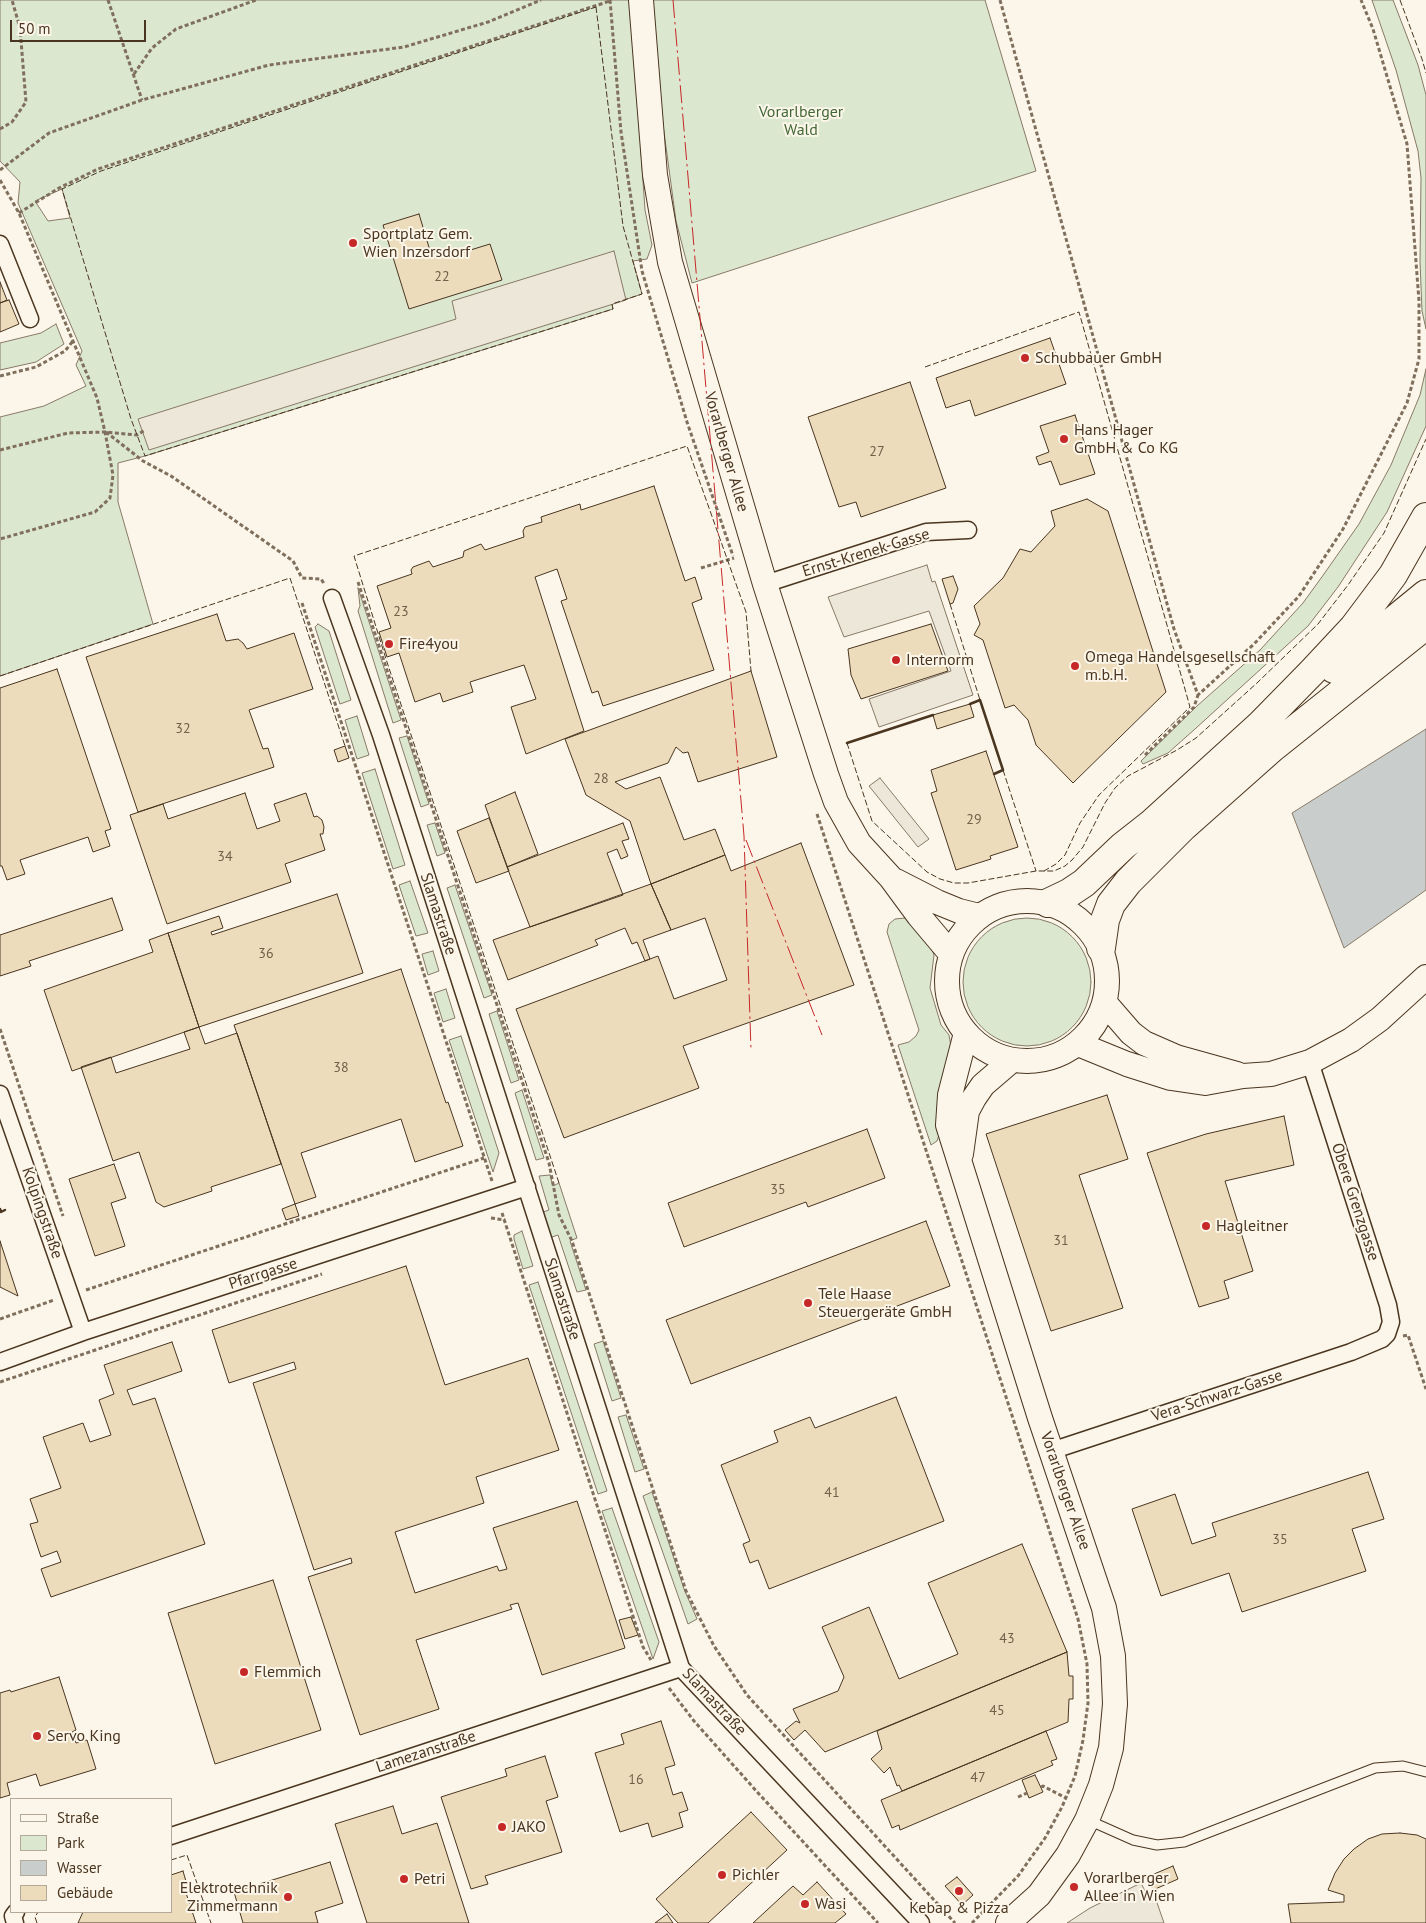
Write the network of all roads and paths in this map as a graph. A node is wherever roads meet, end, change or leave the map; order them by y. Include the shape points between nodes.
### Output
1 (12, 0) edge
2 (108, 0) edge
3 (256, 0) edge
4 (541, 0) edge
5 (610, 0) edge
6 (641, 0) edge
7 (1000, 0) edge
8 (1361, 0) edge
9 (134, 74) junction
10 (142, 100) junction
11 (0, 129) edge
12 (0, 170) edge
13 (0, 180) edge
14 (19, 212) junction
15 (0, 244) edge
16 (30, 319) dead end
17 (73, 341) junction
18 (0, 376) edge
19 (145, 430) dead end
20 (105, 432) junction
21 (0, 450) edge
22 (1426, 517) edge
23 (968, 530) dead end
24 (0, 539) edge
25 (701, 568) dead end
26 (358, 582) dead end
27 (765, 584) junction
28 (1426, 594) edge
29 (332, 598) joint
30 (1426, 625) edge
31 (1426, 646) edge
32 (1347, 687) junction
33 (1198, 695) junction
34 (1261, 724) junction
35 (1145, 755) dead end
36 (817, 813) dead end
37 (891, 878) junction
38 (1048, 903) junction
39 (979, 916) junction
40 (1101, 948) junction
41 (951, 954) junction
42 (1426, 977) edge
43 (1105, 1003) junction
44 (0, 1029) edge
45 (966, 1033) junction
46 (1078, 1044) junction
47 (1011, 1061) junction
48 (1310, 1062) junction
49 (1244, 1076) junction
50 (0, 1094) edge
51 (484, 1158) dead end
52 (960, 1166) junction
53 (527, 1188) junction
54 (490, 1218) dead end
55 (505, 1220) dead end
56 (66, 1224) dead end
57 (323, 1274) dead end
58 (84, 1280) dead end
59 (87, 1289) junction
60 (70, 1295) junction
61 (0, 1318) edge
62 (83, 1332) junction
63 (1408, 1335) dead end
64 (1382, 1340) joint
65 (0, 1362) edge
66 (0, 1382) edge
67 (1426, 1389) edge
68 (1051, 1451) junction
69 (681, 1668) junction
70 (1426, 1772) edge
71 (1040, 1787) dead end
72 (1027, 1793) dead end
73 (1018, 1797) dead end
74 (1066, 1798) junction
75 (1088, 1820) junction
76 (172, 1836) edge
77 (921, 1923) edge
78 (955, 1923) edge
79 (972, 1923) edge
80 (1008, 1923) edge

1 - 11 path via 20,28 26,102 12,122
2 - 9 path
3 - 9 path via 176,30 152,48
4 - 10 path via 488,22 404,47 269,65
5 - 14 path via 98,169
5 - 25 path via 622,132 642,271 687,422 734,558
6 - 27 main road, Vorarlberger Allee via 655,175 670,262
7 - 33 path via 1174,629
8 - 33 path via 1373,29 1407,144 1419,300 1419,359 1407,403 1391,438 1344,528 1314,574 1299,596 1254,644
9 - 10 path
10 - 12 path via 49,133
13 - 14 path
14 - 17 path
15 - 16 street
17 - 18 path via 65,351 36,367
17 - 20 path via 96,398
19 - 20 path via 137,435
20 - 21 path via 68,433
20 - 24 path via 113,475 110,498 95,512
20 - 29 path via 143,461 171,476 293,560 302,578 321,579
22 - 34 highway via 1393,575 1354,626
23 - 27 street, Ernst-Krenek-Gasse via 926,532
26 - 78 path via 549,1163 560,1215 572,1241 686,1591 714,1646 747,1695
27 - 37 main road, Vorarlberger Allee via 836,802 859,843
28 - 34 highway
29 - 53 street, Slamastraße via 381,735
30 - 32 highway
31 - 32 highway
32 - 40 highway via 1257,761 1128,882 1111,904
33 - 35 path via 1194,706
34 - 38 highway via 1084,883
36 - 74 path via 1078,1619 1087,1664 1088,1703 1077,1767
37 - 39 main road, Vorarlberger Allee via 937,902
37 - 41 main road, Vorarlberger Allee
38 - 39 main road via 1023,900 1000,905
38 - 40 main road via 1073,914 1089,929
39 - 41 main road via 963,932
40 - 43 main road via 1108,976
41 - 45 main road via 946,983 952,1009
42 - 48 main road via 1367,1029
43 - 46 main road via 1094,1028
43 - 49 main road via 1144,1043 1176,1058
44 - 56 path
45 - 47 main road via 982,1048
45 - 52 main road, Vorarlberger Allee via 950,1095 948,1125
46 - 47 main road via 1056,1057 1031,1062
46 - 49 main road via 1171,1078 1205,1083
47 - 52 main road, Vorarlberger Allee via 983,1085 967,1111
48 - 49 main road via 1281,1072
48 - 64 street, Obere Grenzgasse via 1388,1305 1392,1322
50 - 60 street, Kolpingstraße
51 - 59 path
52 - 68 main road, Vorarlberger Allee
53 - 62 street, Pfarrgasse
53 - 69 street, Slamastraße
54 - 55 path
57 - 66 path
58 - 59 path
59 - 60 path
60 - 61 path
60 - 62 street, Kolpingstraße
62 - 65 street, Pfarrgasse
63 - 67 path
64 - 68 street, Vera-Schwarz-Gasse
68 - 75 main road, Vorarlberger Allee via 1104,1608 1113,1656 1115,1704 1111,1748
69 - 76 street, Lamezanstraße
69 - 77 street, Slamastraße
70 - 75 lane via 1403,1766 1375,1768 1184,1842 1157,1845 1132,1840
71 - 74 path
72 - 73 path
74 - 79 path via 1045,1838 1018,1876
75 - 80 main road, Vorarlberger Allee via 1039,1895

